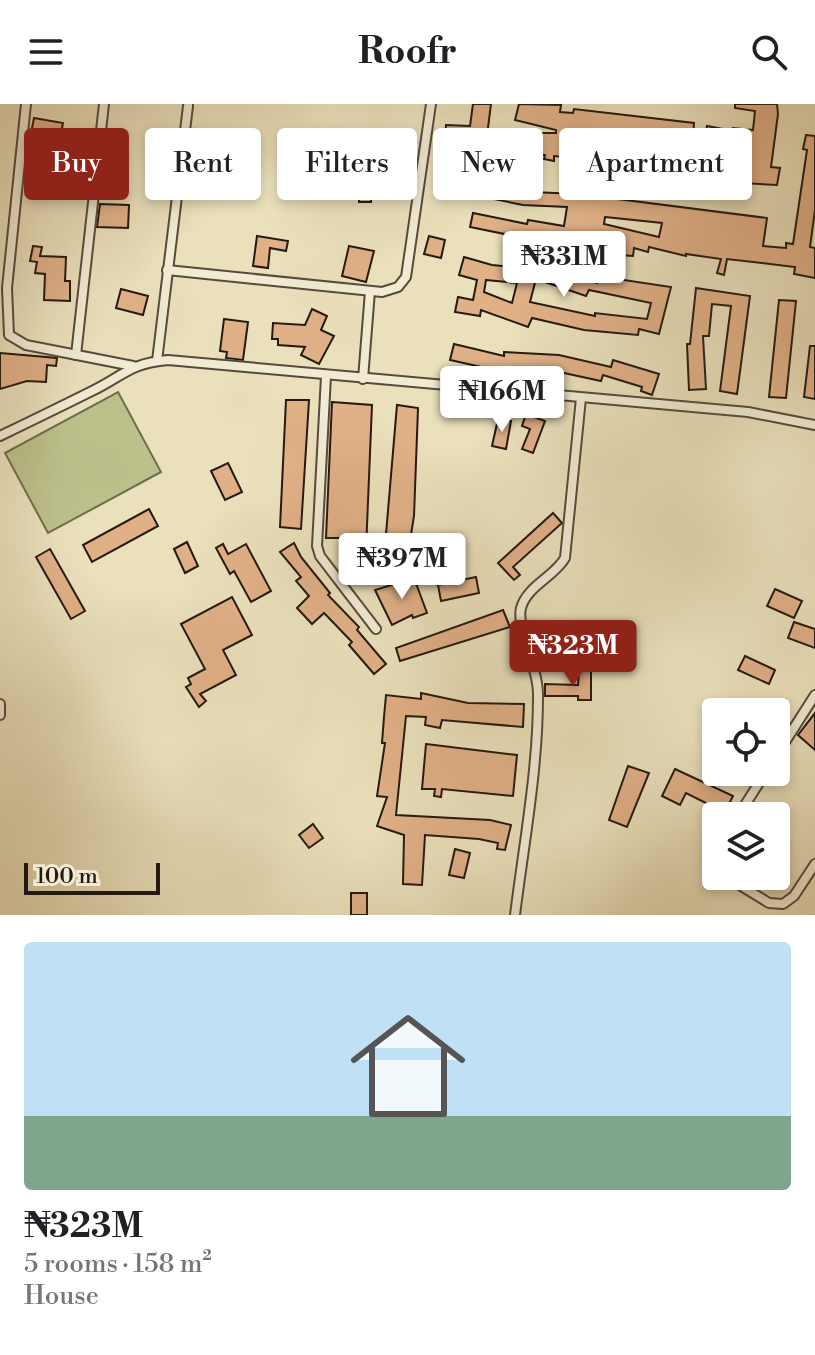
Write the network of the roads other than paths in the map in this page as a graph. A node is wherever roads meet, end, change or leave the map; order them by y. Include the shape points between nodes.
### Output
1 (26, 104) edge
2 (104, 104) edge
3 (431, 104) edge
4 (188, 106) dead end
5 (167, 270) junction
6 (370, 291) junction
7 (76, 355) junction
8 (157, 361) junction
9 (134, 366) junction
10 (326, 376) junction
11 (363, 379) junction
12 (581, 398) junction
13 (815, 425) edge
14 (0, 436) edge
15 (376, 629) dead end
16 (815, 695) edge
17 (0, 704) edge
18 (0, 715) edge
19 (790, 734) edge
20 (815, 864) edge
21 (748, 890) edge
22 (515, 915) edge

1 - 7 street via 7,288 9,335 26,345
2 - 7 street
3 - 6 street via 406,277 398,287
4 - 5 street
5 - 6 street
5 - 8 street
6 - 11 street
7 - 9 street
8 - 9 street
8 - 10 street
9 - 14 street
10 - 11 street
10 - 15 street via 317,546
11 - 12 street
12 - 13 street via 748,412
12 - 22 street via 565,558 520,612 539,695
16 - 19 street
17 - 18 street
20 - 21 street via 783,904 769,903

